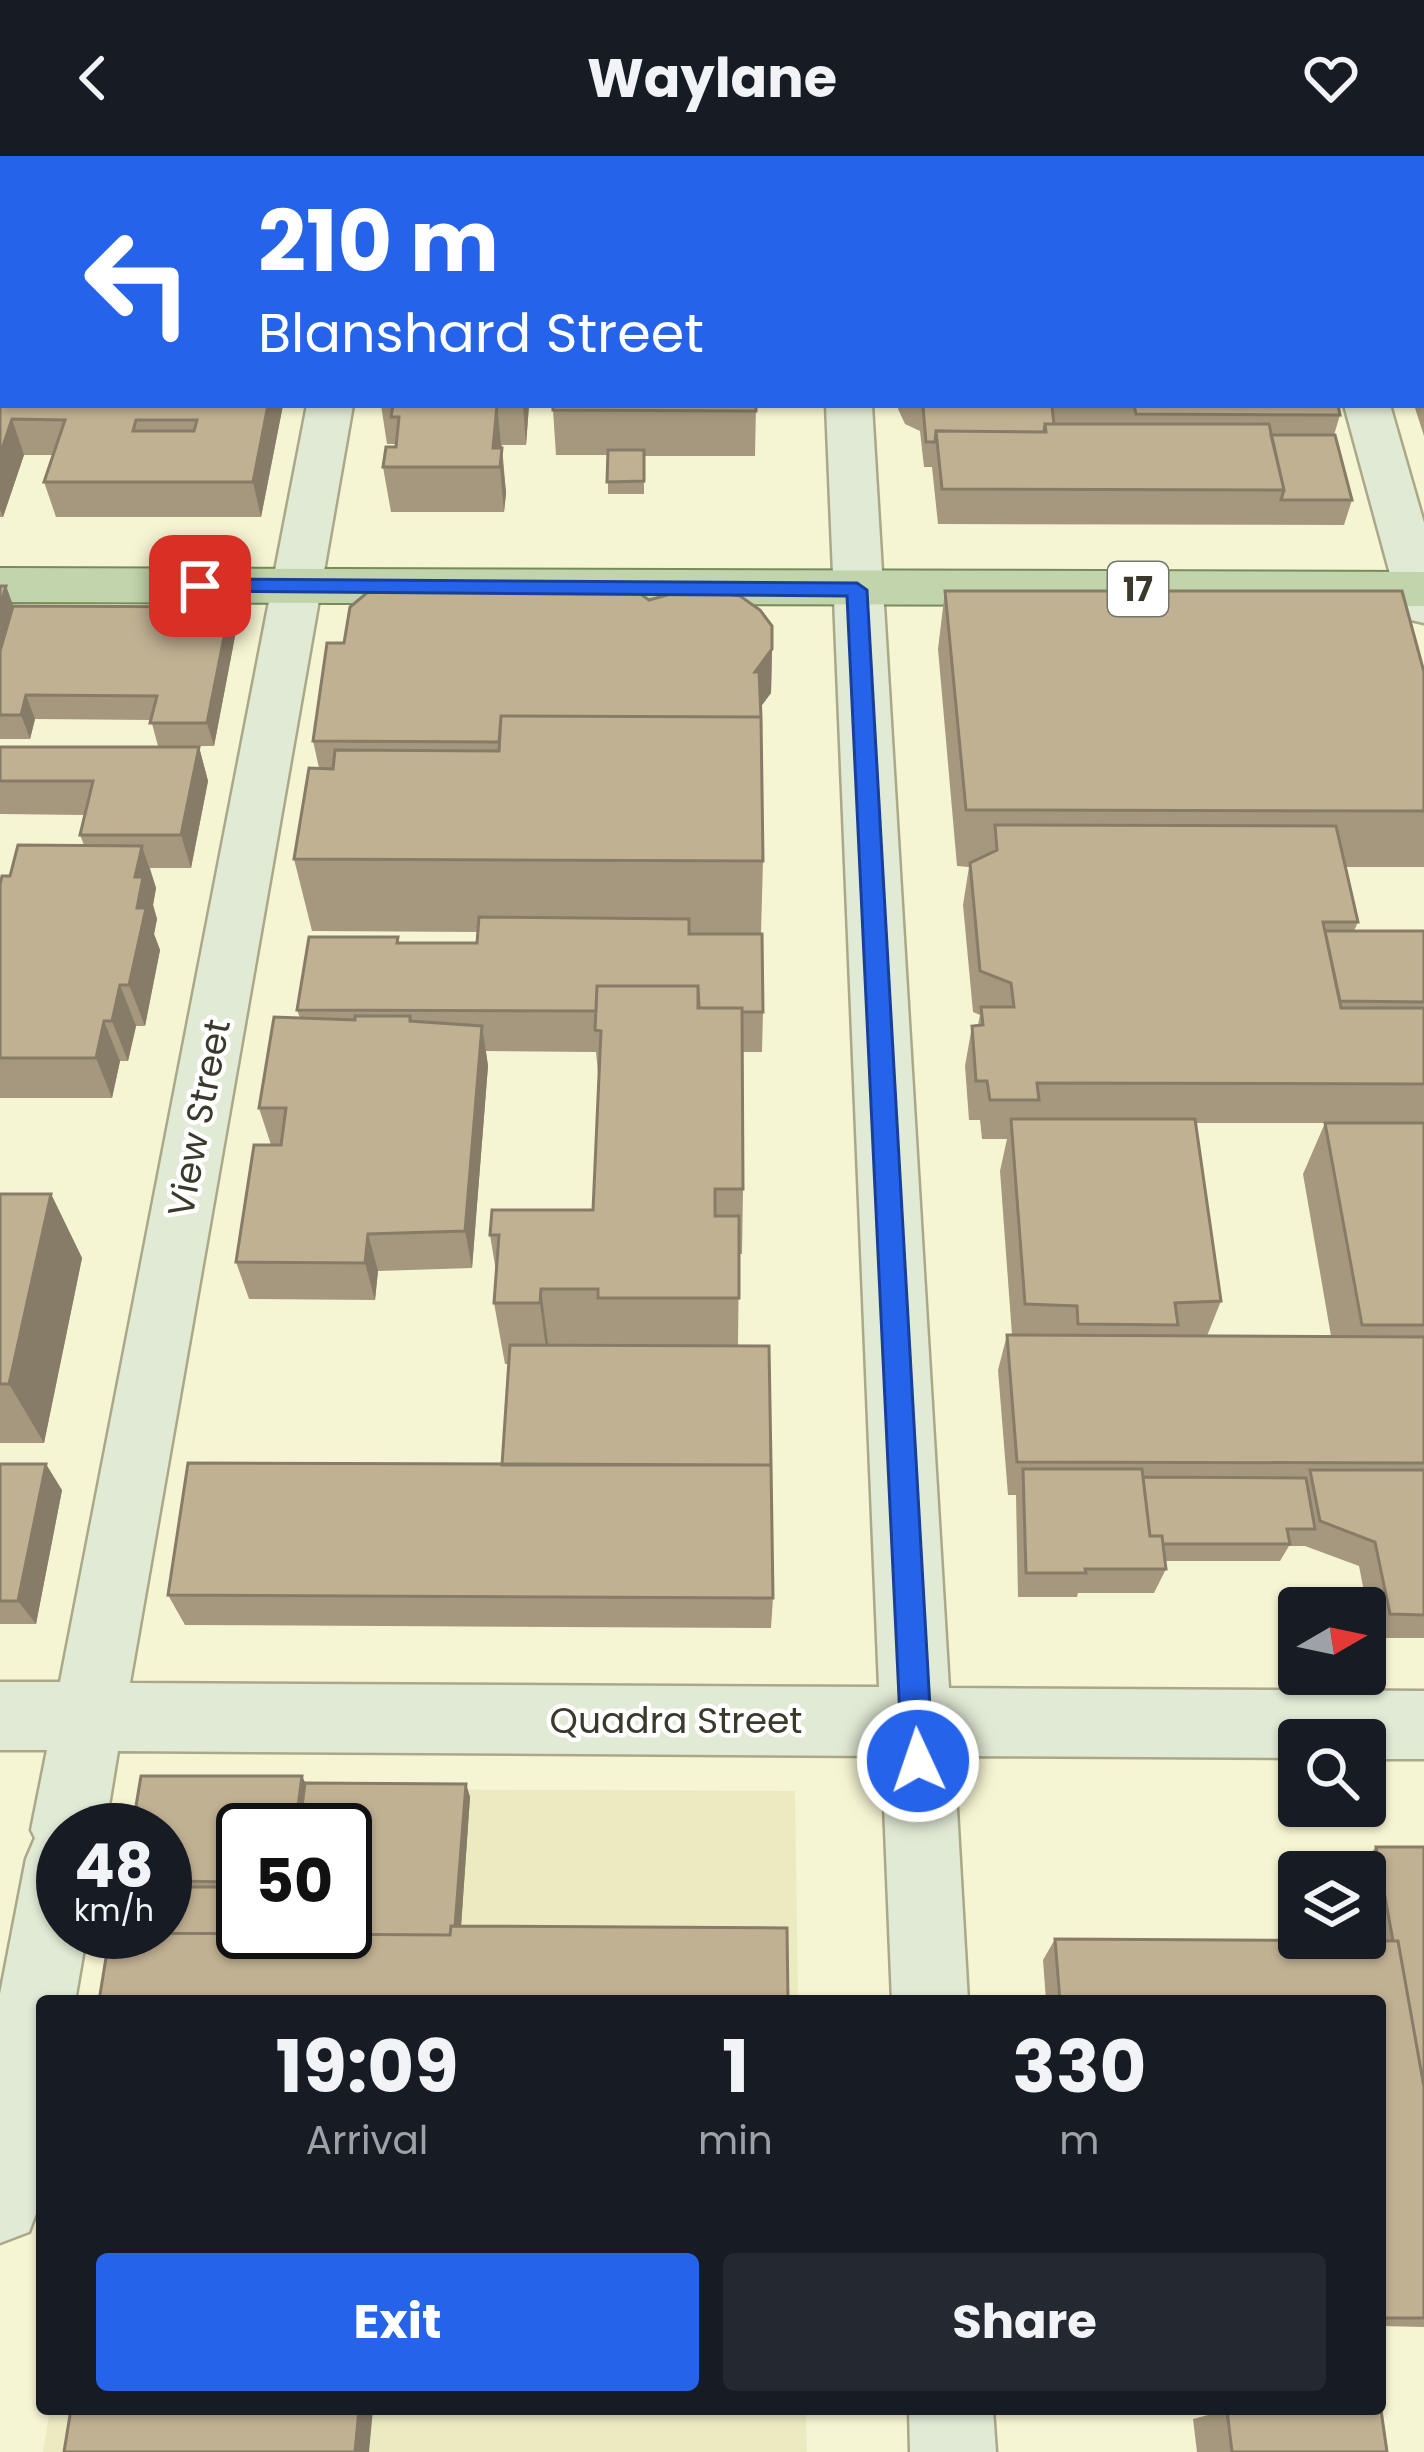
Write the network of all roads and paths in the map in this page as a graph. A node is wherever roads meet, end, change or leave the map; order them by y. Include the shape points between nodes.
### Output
1 (329, 408) edge
2 (849, 408) edge
3 (1368, 408) edge
4 (0, 585) edge
5 (297, 587) junction
6 (857, 590) junction
7 (1422, 595) edge
8 (0, 1716) edge
9 (89, 1718) junction
10 (916, 1721) junction
11 (1424, 1725) edge
12 (73, 1803) edge
13 (45, 1959) edge
14 (38, 1995) edge
15 (930, 1995) edge
16 (36, 2006) edge
17 (0, 2203) edge
18 (951, 2415) edge
19 (953, 2452) edge

1 - 5 main road, View Street
2 - 6 main road
3 - 7 main road
4 - 5 main road, 17
5 - 6 main road, 17
5 - 9 main road, View Street
6 - 7 main road, 17
6 - 10 main road
8 - 9 main road, Quadra Street
9 - 10 main road, Quadra Street
9 - 12 main road, View Street
10 - 11 main road, Quadra Street
10 - 15 main road
13 - 14 main road
16 - 17 main road
18 - 19 main road

